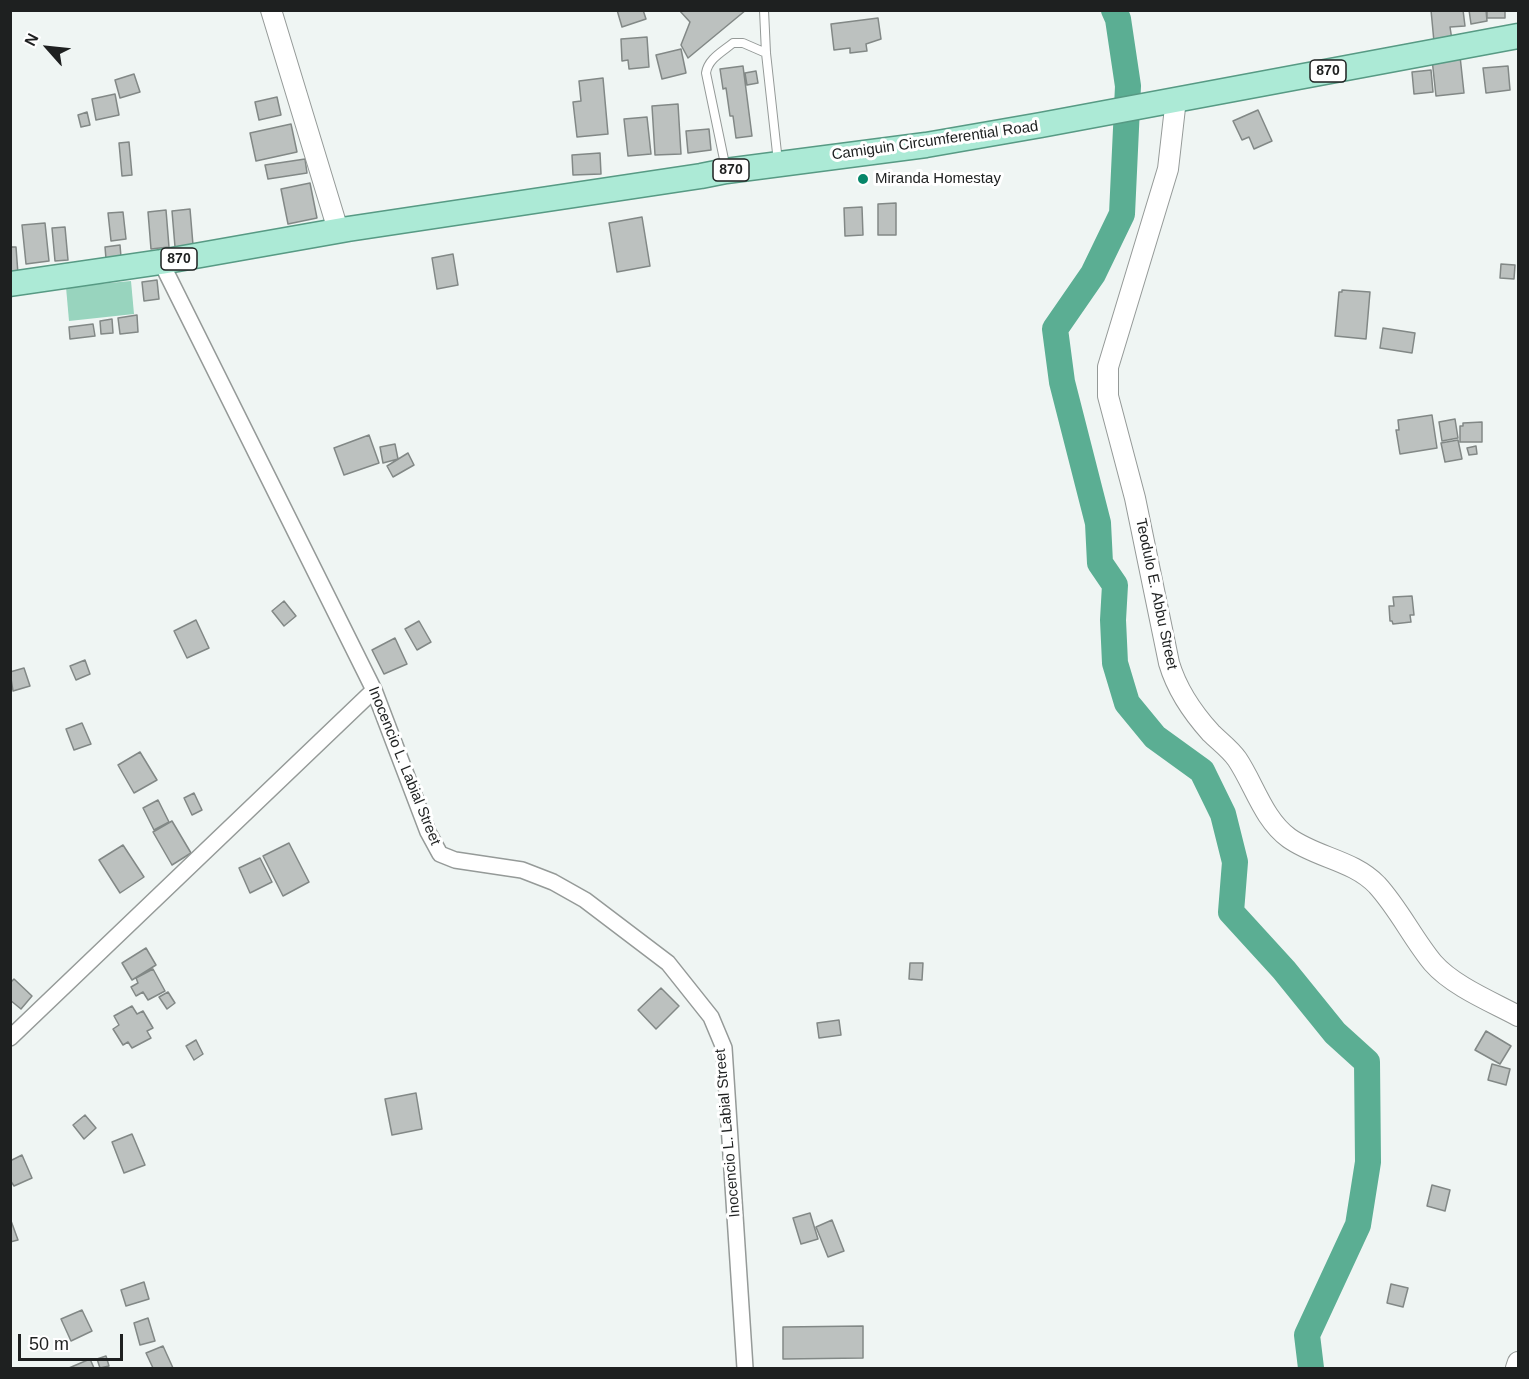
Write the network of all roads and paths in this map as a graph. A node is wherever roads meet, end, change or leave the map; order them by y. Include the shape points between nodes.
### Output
1 (271, 10) edge
2 (765, 10) edge
3 (1518, 36) edge
4 (766, 53) junction
5 (1176, 99) junction
6 (778, 163) junction
7 (726, 171) junction
8 (343, 230) junction
9 (161, 262) junction
10 (10, 284) edge
11 (374, 690) junction
12 (1518, 1016) edge
13 (10, 1038) edge
14 (1518, 1362) edge
15 (745, 1368) edge
16 (1516, 1368) edge

1 - 8 street
2 - 4 lane
3 - 5 main road, Camiguin Circumferential Road / 870
4 - 6 lane
4 - 7 lane via 733,43 707,66
5 - 6 main road, Camiguin Circumferential Road / 870 via 926,145
5 - 12 street, Teodulo E. Abbu Street via 1168,169 1115,340 1107,382 1136,498 1174,682 1196,716 1235,756 1275,825 1290,839 1364,874 1402,918 1434,965 1451,979
6 - 7 main road, Camiguin Circumferential Road / 870
7 - 8 main road, Camiguin Circumferential Road / 870
8 - 9 main road, 870
9 - 10 main road, 870
9 - 11 street, Inocencio L. Labial Street
11 - 13 street
11 - 15 street, Inocencio L. Labial Street via 440,854 454,860 522,870 585,900 668,963 711,1017 724,1048
14 - 16 street

